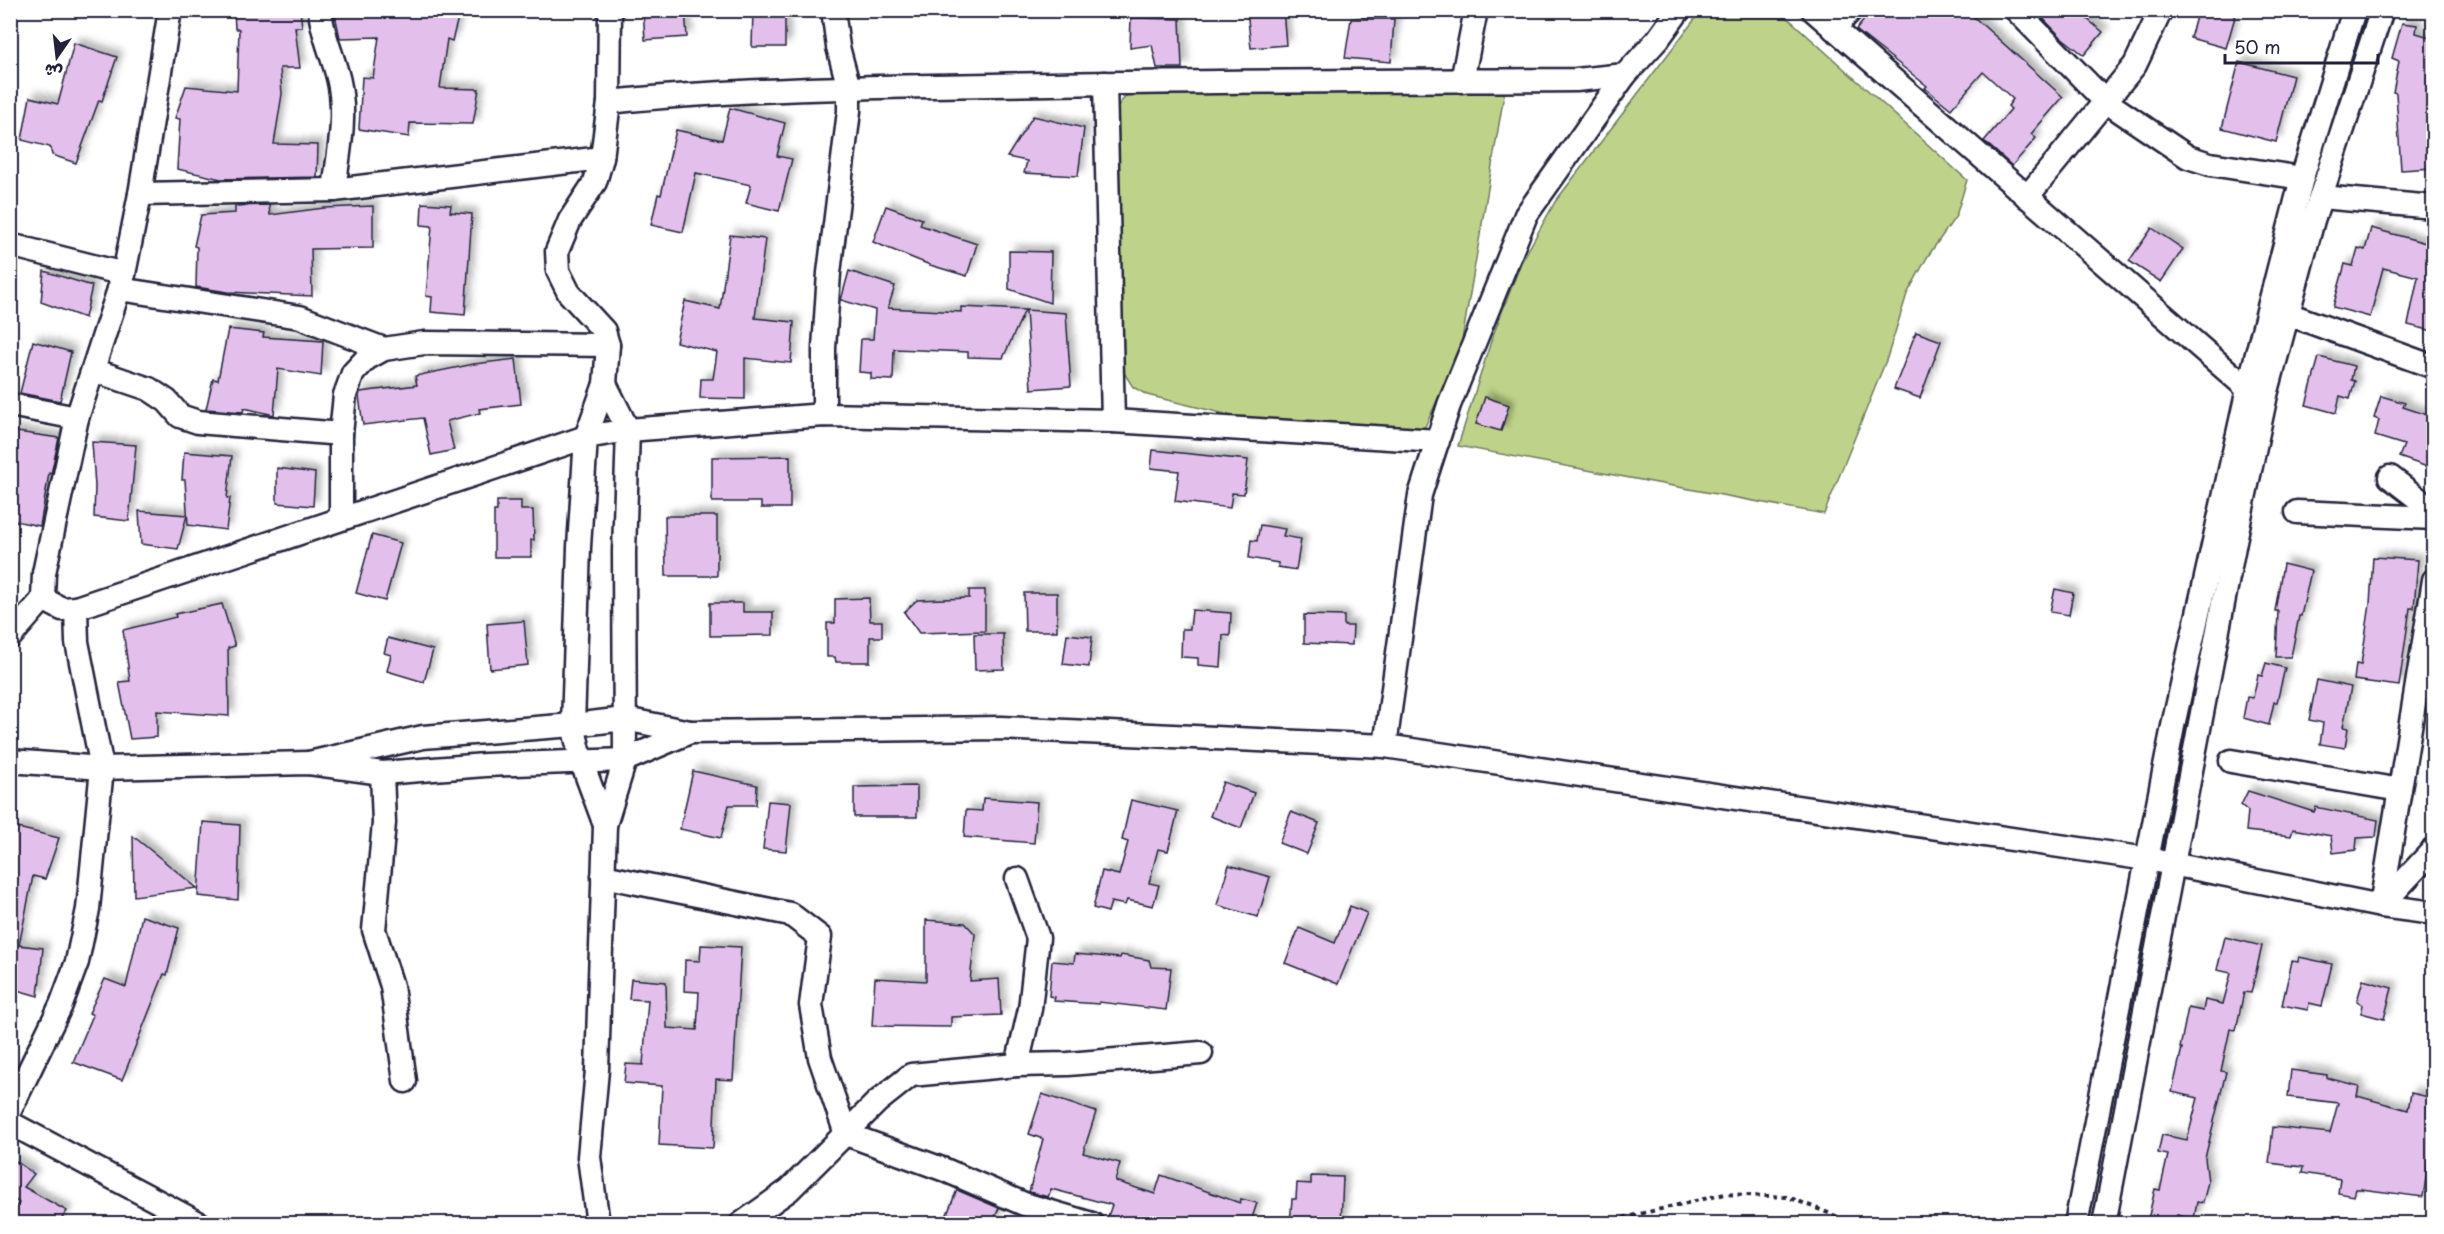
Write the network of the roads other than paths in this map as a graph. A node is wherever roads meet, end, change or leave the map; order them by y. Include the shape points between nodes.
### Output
1 (170, 10) edge
2 (320, 10) edge
3 (610, 10) edge
4 (833, 10) edge
5 (1476, 10) edge
6 (1679, 10) edge
7 (1813, 10) edge
8 (1851, 10) edge
9 (2016, 10) edge
10 (2161, 10) edge
11 (2354, 10) edge
12 (2382, 10) edge
13 (1834, 29) junction
14 (1624, 75) junction
15 (1462, 81) junction
16 (1105, 83) junction
17 (849, 88) junction
18 (2105, 101) junction
19 (609, 102) junction
20 (603, 158) junction
21 (2302, 178) junction
22 (334, 190) junction
23 (140, 194) junction
24 (2027, 197) junction
25 (2321, 197) junction
26 (2433, 207) edge
27 (10, 245) edge
28 (122, 282) junction
29 (2288, 314) junction
30 (608, 345) junction
31 (384, 349) junction
32 (2433, 368) edge
33 (93, 370) junction
34 (605, 384) junction
35 (2248, 389) junction
36 (10, 405) edge
37 (824, 415) junction
38 (77, 418) junction
39 (1113, 421) junction
40 (628, 430) junction
41 (341, 435) junction
42 (586, 437) junction
43 (1437, 441) junction
44 (2390, 477) dead end
45 (2433, 511) edge
46 (2297, 512) dead end
47 (341, 518) junction
48 (2433, 518) edge
49 (2433, 580) edge
50 (43, 598) junction
51 (76, 608) junction
52 (10, 637) edge
53 (625, 719) junction
54 (573, 725) junction
55 (690, 732) junction
56 (1385, 746) junction
57 (626, 760) junction
58 (10, 761) edge
59 (2231, 761) dead end
60 (309, 763) junction
61 (582, 763) junction
62 (102, 768) junction
63 (382, 772) junction
64 (2400, 790) junction
65 (605, 825) junction
66 (2433, 849) edge
67 (2147, 859) junction
68 (2172, 864) junction
69 (603, 876) junction
70 (1017, 879) dead end
71 (2381, 906) junction
72 (2433, 913) edge
73 (1201, 1053) dead end
74 (1017, 1065) junction
75 (405, 1081) dead end
76 (10, 1110) edge
77 (10, 1123) edge
78 (846, 1134) junction
79 (200, 1224) edge
80 (598, 1224) edge
81 (741, 1224) edge
82 (1092, 1224) edge
83 (2076, 1224) edge
84 (2104, 1224) edge

1 - 23 street
2 - 22 street via 340,86 342,109
3 - 19 street
4 - 17 street
5 - 15 street
6 - 14 street
7 - 13 street
8 - 13 street
9 - 18 street
10 - 18 street via 2135,64
11 - 21 street
12 - 25 street
13 - 24 street
14 - 15 street via 1576,80
14 - 43 street via 1526,215
15 - 16 street
16 - 17 street
16 - 39 street
17 - 19 street
17 - 37 street via 829,273
18 - 21 street via 2188,157
18 - 24 street
19 - 20 street
20 - 22 street
20 - 30 street via 595,182 570,220 558,251 558,272 569,293 604,331
21 - 35 street
22 - 23 street
23 - 28 street
24 - 35 street
25 - 26 street
25 - 29 street
27 - 28 street
28 - 31 street via 300,317
28 - 33 street
29 - 32 street
29 - 68 street via 2264,406
30 - 31 street via 424,343
30 - 34 street
31 - 41 street via 366,358 353,373 345,395
33 - 38 street
33 - 41 street via 148,389 168,401 180,416 198,422
34 - 40 street
34 - 42 street
35 - 67 street
36 - 38 street
37 - 39 street
37 - 40 street
38 - 50 street via 44,573
39 - 43 street
40 - 42 street
40 - 53 street
41 - 47 street
42 - 47 street
42 - 54 street
43 - 56 street via 1420,495
44 - 45 street
46 - 48 street
47 - 51 street
49 - 64 street
50 - 51 street via 62,609
50 - 52 street
51 - 62 street via 77,642
53 - 54 street
53 - 55 street
53 - 57 street
54 - 60 street via 423,737
54 - 61 street
55 - 56 street via 1001,728
55 - 57 street
56 - 67 street
57 - 61 street
57 - 65 street
58 - 62 street
59 - 64 street
60 - 62 street
60 - 63 street
61 - 63 street
61 - 65 street
62 - 76 street via 88,909 77,962 61,1005
63 - 75 street via 384,824 374,930 392,986
64 - 71 street
65 - 69 street
66 - 71 street
67 - 68 street
67 - 83 street
68 - 71 street
68 - 84 street
69 - 78 street via 790,914 820,938 811,1005 819,1058
69 - 80 street via 597,1070 589,1156
70 - 74 street via 1038,938 1030,1009
71 - 72 street
73 - 74 street
74 - 78 street via 911,1075
77 - 79 street
78 - 81 street via 789,1190
78 - 82 street via 1024,1204

